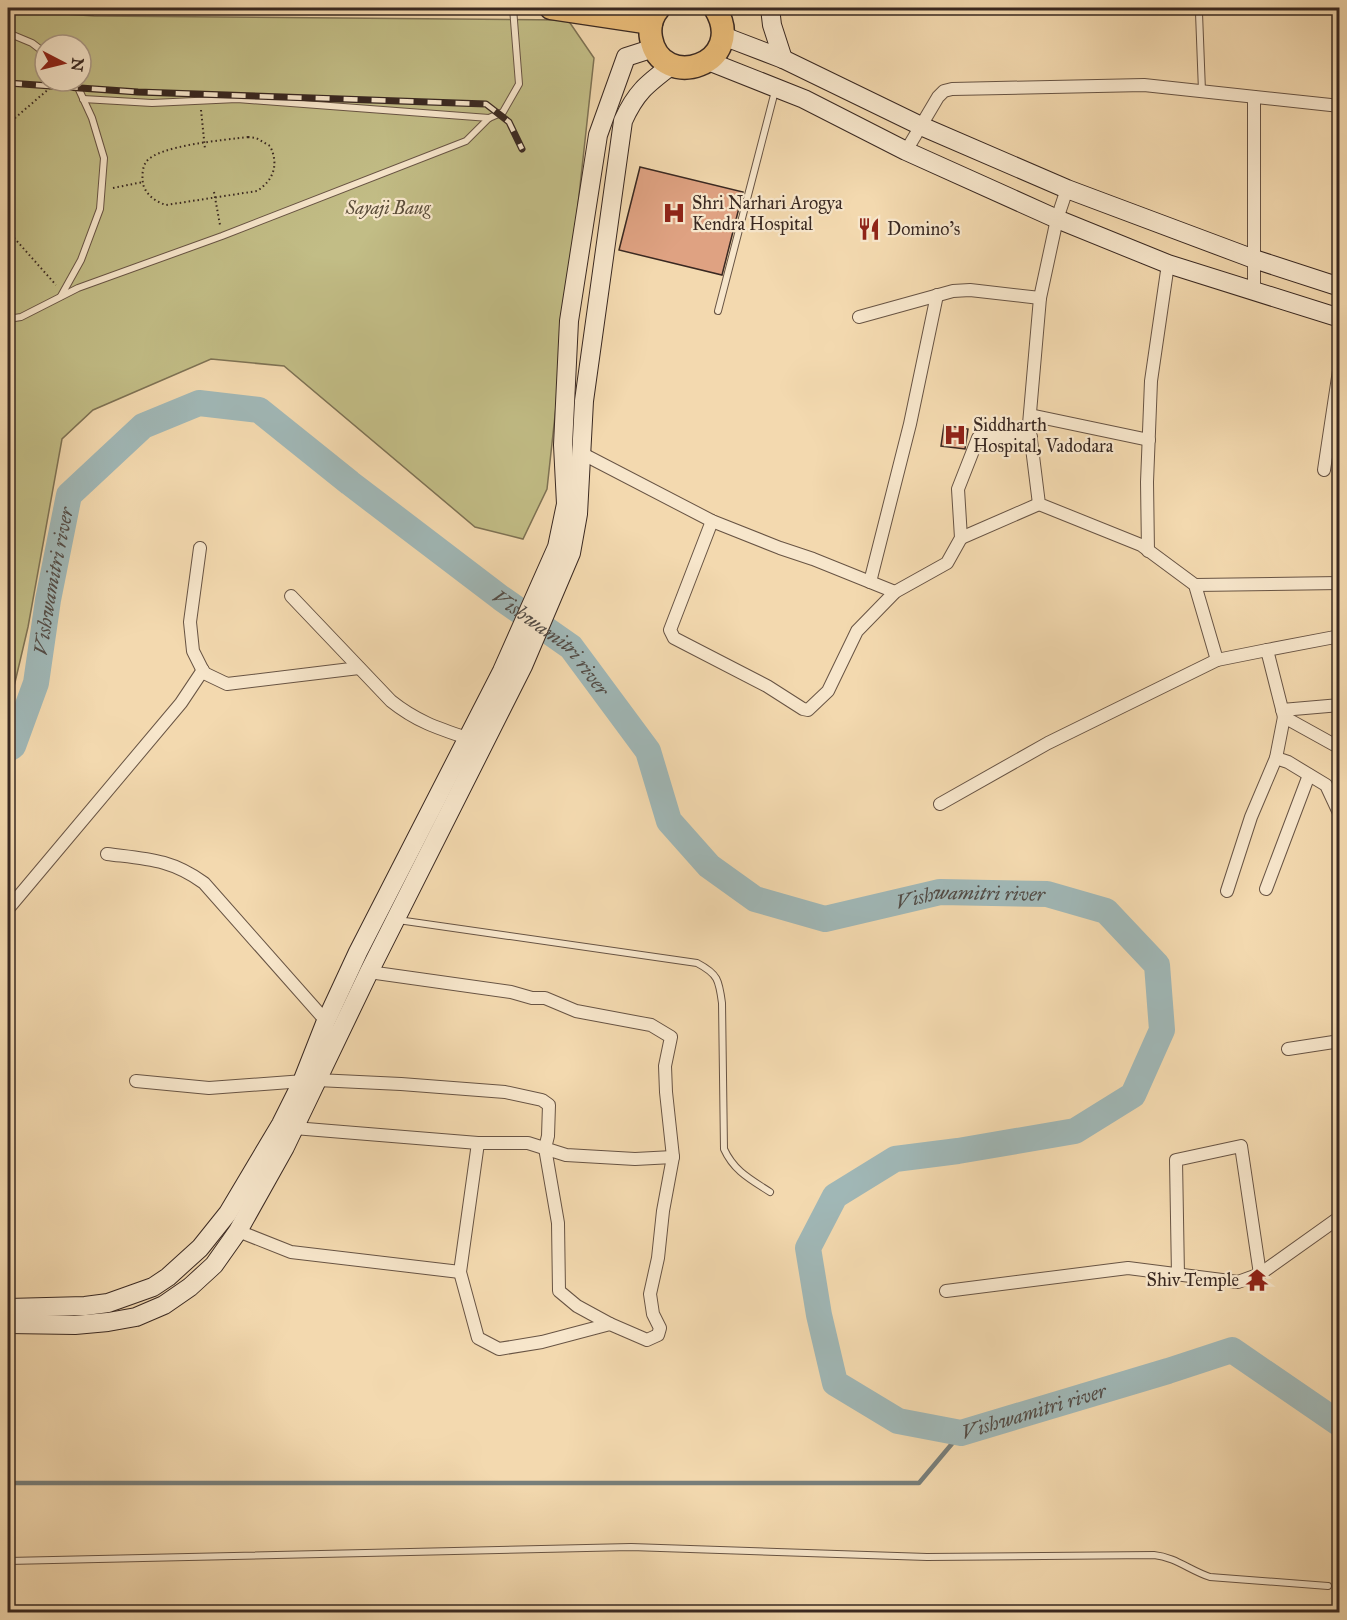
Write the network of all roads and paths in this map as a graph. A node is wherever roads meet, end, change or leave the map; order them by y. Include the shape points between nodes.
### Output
1 (513, 8) edge
2 (551, 8) edge
3 (770, 8) edge
4 (1201, 8) edge
5 (655, 15) edge
6 (722, 17) edge
7 (8, 33) edge
8 (33, 44) edge
9 (654, 48) junction
10 (783, 59) junction
11 (708, 61) junction
12 (672, 65) junction
13 (776, 90) junction
14 (1202, 91) junction
15 (44, 93) edge
16 (80, 93) edge
17 (1254, 97) junction
18 (83, 99) junction
19 (200, 101) junction
20 (1340, 106) edge
21 (489, 118) junction
22 (8, 124) edge
23 (921, 126) junction
24 (205, 143) junction
25 (205, 149) dead end
26 (906, 151) junction
27 (143, 182) junction
28 (1067, 189) junction
29 (101, 190) junction
30 (214, 192) dead end
31 (215, 197) junction
32 (1057, 219) junction
33 (8, 231) edge
34 (222, 236) junction
35 (1254, 259) junction
36 (1168, 264) junction
37 (1340, 287) edge
38 (1254, 291) junction
39 (62, 295) junction
40 (937, 295) junction
41 (1040, 298) junction
42 (718, 311) dead end
43 (859, 317) dead end
44 (1340, 318) edge
45 (8, 319) edge
46 (1340, 364) edge
47 (1030, 415) junction
48 (1031, 437) junction
49 (1149, 440) junction
50 (581, 453) junction
51 (1324, 470) dead end
52 (1039, 504) junction
53 (712, 521) junction
54 (961, 538) junction
55 (200, 548) dead end
56 (564, 550) junction
57 (1148, 551) junction
58 (870, 582) junction
59 (1340, 583) edge
60 (1195, 585) junction
61 (895, 592) junction
62 (291, 596) dead end
63 (1340, 636) edge
64 (1267, 650) junction
65 (1217, 660) junction
66 (359, 668) junction
67 (203, 670) junction
68 (1340, 705) edge
69 (1283, 713) junction
70 (467, 738) junction
71 (1340, 748) edge
72 (1276, 758) junction
73 (1309, 775) junction
74 (940, 804) dead end
75 (1340, 815) edge
76 (107, 854) dead end
77 (1266, 889) dead end
78 (1227, 891) dead end
79 (8, 909) edge
80 (395, 919) junction
81 (369, 972) junction
82 (326, 1021) junction
83 (1340, 1041) edge
84 (1288, 1049) dead end
85 (136, 1081) dead end
86 (310, 1081) junction
87 (294, 1128) junction
88 (478, 1143) junction
89 (545, 1148) junction
90 (673, 1157) junction
91 (770, 1192) dead end
92 (1340, 1217) edge
93 (238, 1231) junction
94 (460, 1272) junction
95 (1260, 1274) junction
96 (1178, 1275) junction
97 (946, 1291) dead end
98 (8, 1308) edge
99 (8, 1324) edge
100 (609, 1324) junction
101 (8, 1561) edge
102 (1328, 1586) dead end

1 - 21 lane via 519,84 503,112
2 - 5 highway
3 - 10 street
4 - 14 lane
5 - 9 highway via 650,31
6 - 10 street
6 - 11 highway via 717,52
7 - 8 lane
9 - 12 highway
9 - 56 street via 626,57 598,135 569,321 563,445
10 - 23 street
11 - 12 highway via 697,67
11 - 13 street
12 - 50 street via 645,86 632,101 623,121 584,401
13 - 26 street via 804,99
13 - 42 lane
14 - 17 street
14 - 23 street via 1144,85 952,89 938,97
15 - 22 path
16 - 18 lane
17 - 20 street
17 - 35 street
18 - 19 lane
18 - 29 lane via 104,158
19 - 21 lane via 237,99
19 - 24 path
21 - 34 lane via 466,141
23 - 26 street
23 - 28 street
24 - 25 path
24 - 27 path via 156,154 146,163
24 - 31 path via 256,138 273,152 274,172 266,185 257,191
26 - 32 street
27 - 29 path
27 - 31 path via 149,195 166,205
28 - 32 street
28 - 35 street
29 - 39 lane via 100,209 81,260
30 - 31 path
31 - 34 path
32 - 36 street
32 - 41 street
33 - 39 path
34 - 39 lane
35 - 37 street
35 - 38 street
36 - 38 street
36 - 49 street via 1151,381
38 - 44 street
39 - 45 lane via 21,317
40 - 41 street via 970,290
40 - 43 street
40 - 58 street via 910,424
41 - 47 street
46 - 51 street
47 - 48 street
47 - 49 street
48 - 52 street
48 - 54 street via 978,438 958,489
49 - 57 street
50 - 53 street
50 - 56 street via 578,514
52 - 54 street
52 - 57 street
53 - 58 street
53 - 61 street via 670,630 674,639 767,686 803,709 808,710 828,691 857,631
54 - 61 street via 947,563
55 - 67 street via 190,622 193,651
56 - 70 street
56 - 80 street via 523,666
57 - 60 street
58 - 61 street
59 - 60 street
60 - 65 street
62 - 66 street
63 - 64 street
64 - 65 street
64 - 69 street
65 - 74 street via 1048,743
66 - 67 street via 227,684
66 - 70 street via 409,716
67 - 79 street via 181,703
68 - 69 street
69 - 71 street
69 - 72 street
70 - 82 street
72 - 73 street
72 - 78 street via 1251,817
73 - 75 street via 1326,785
73 - 77 street
76 - 82 street via 164,862 186,870 204,883
80 - 81 street
80 - 91 lane via 697,963 711,971 719,982 722,1003 724,1149 730,1162
81 - 86 street
81 - 90 street via 545,998 576,1011 651,1025 671,1037 665,1066
82 - 86 street
83 - 84 street
85 - 86 street via 209,1088
86 - 87 street
86 - 89 street via 505,1092 542,1100 549,1105
86 - 98 street via 228,1213 200,1248 168,1277 153,1287 108,1303
87 - 88 street
87 - 93 street
88 - 89 street via 528,1143
88 - 94 street
89 - 90 street via 566,1155
89 - 100 street via 558,1223 558,1291
90 - 100 street via 650,1294 660,1328 658,1335 647,1340
92 - 95 street
93 - 94 street via 291,1252
93 - 99 street via 214,1265 190,1287 164,1305 136,1317 75,1325
94 - 100 street via 478,1338 499,1349
95 - 96 street via 1238,1282
95 - 96 street via 1241,1146 1176,1160
96 - 97 street via 1128,1268
101 - 102 lane via 631,1547 927,1557 1154,1555 1168,1557 1210,1576

